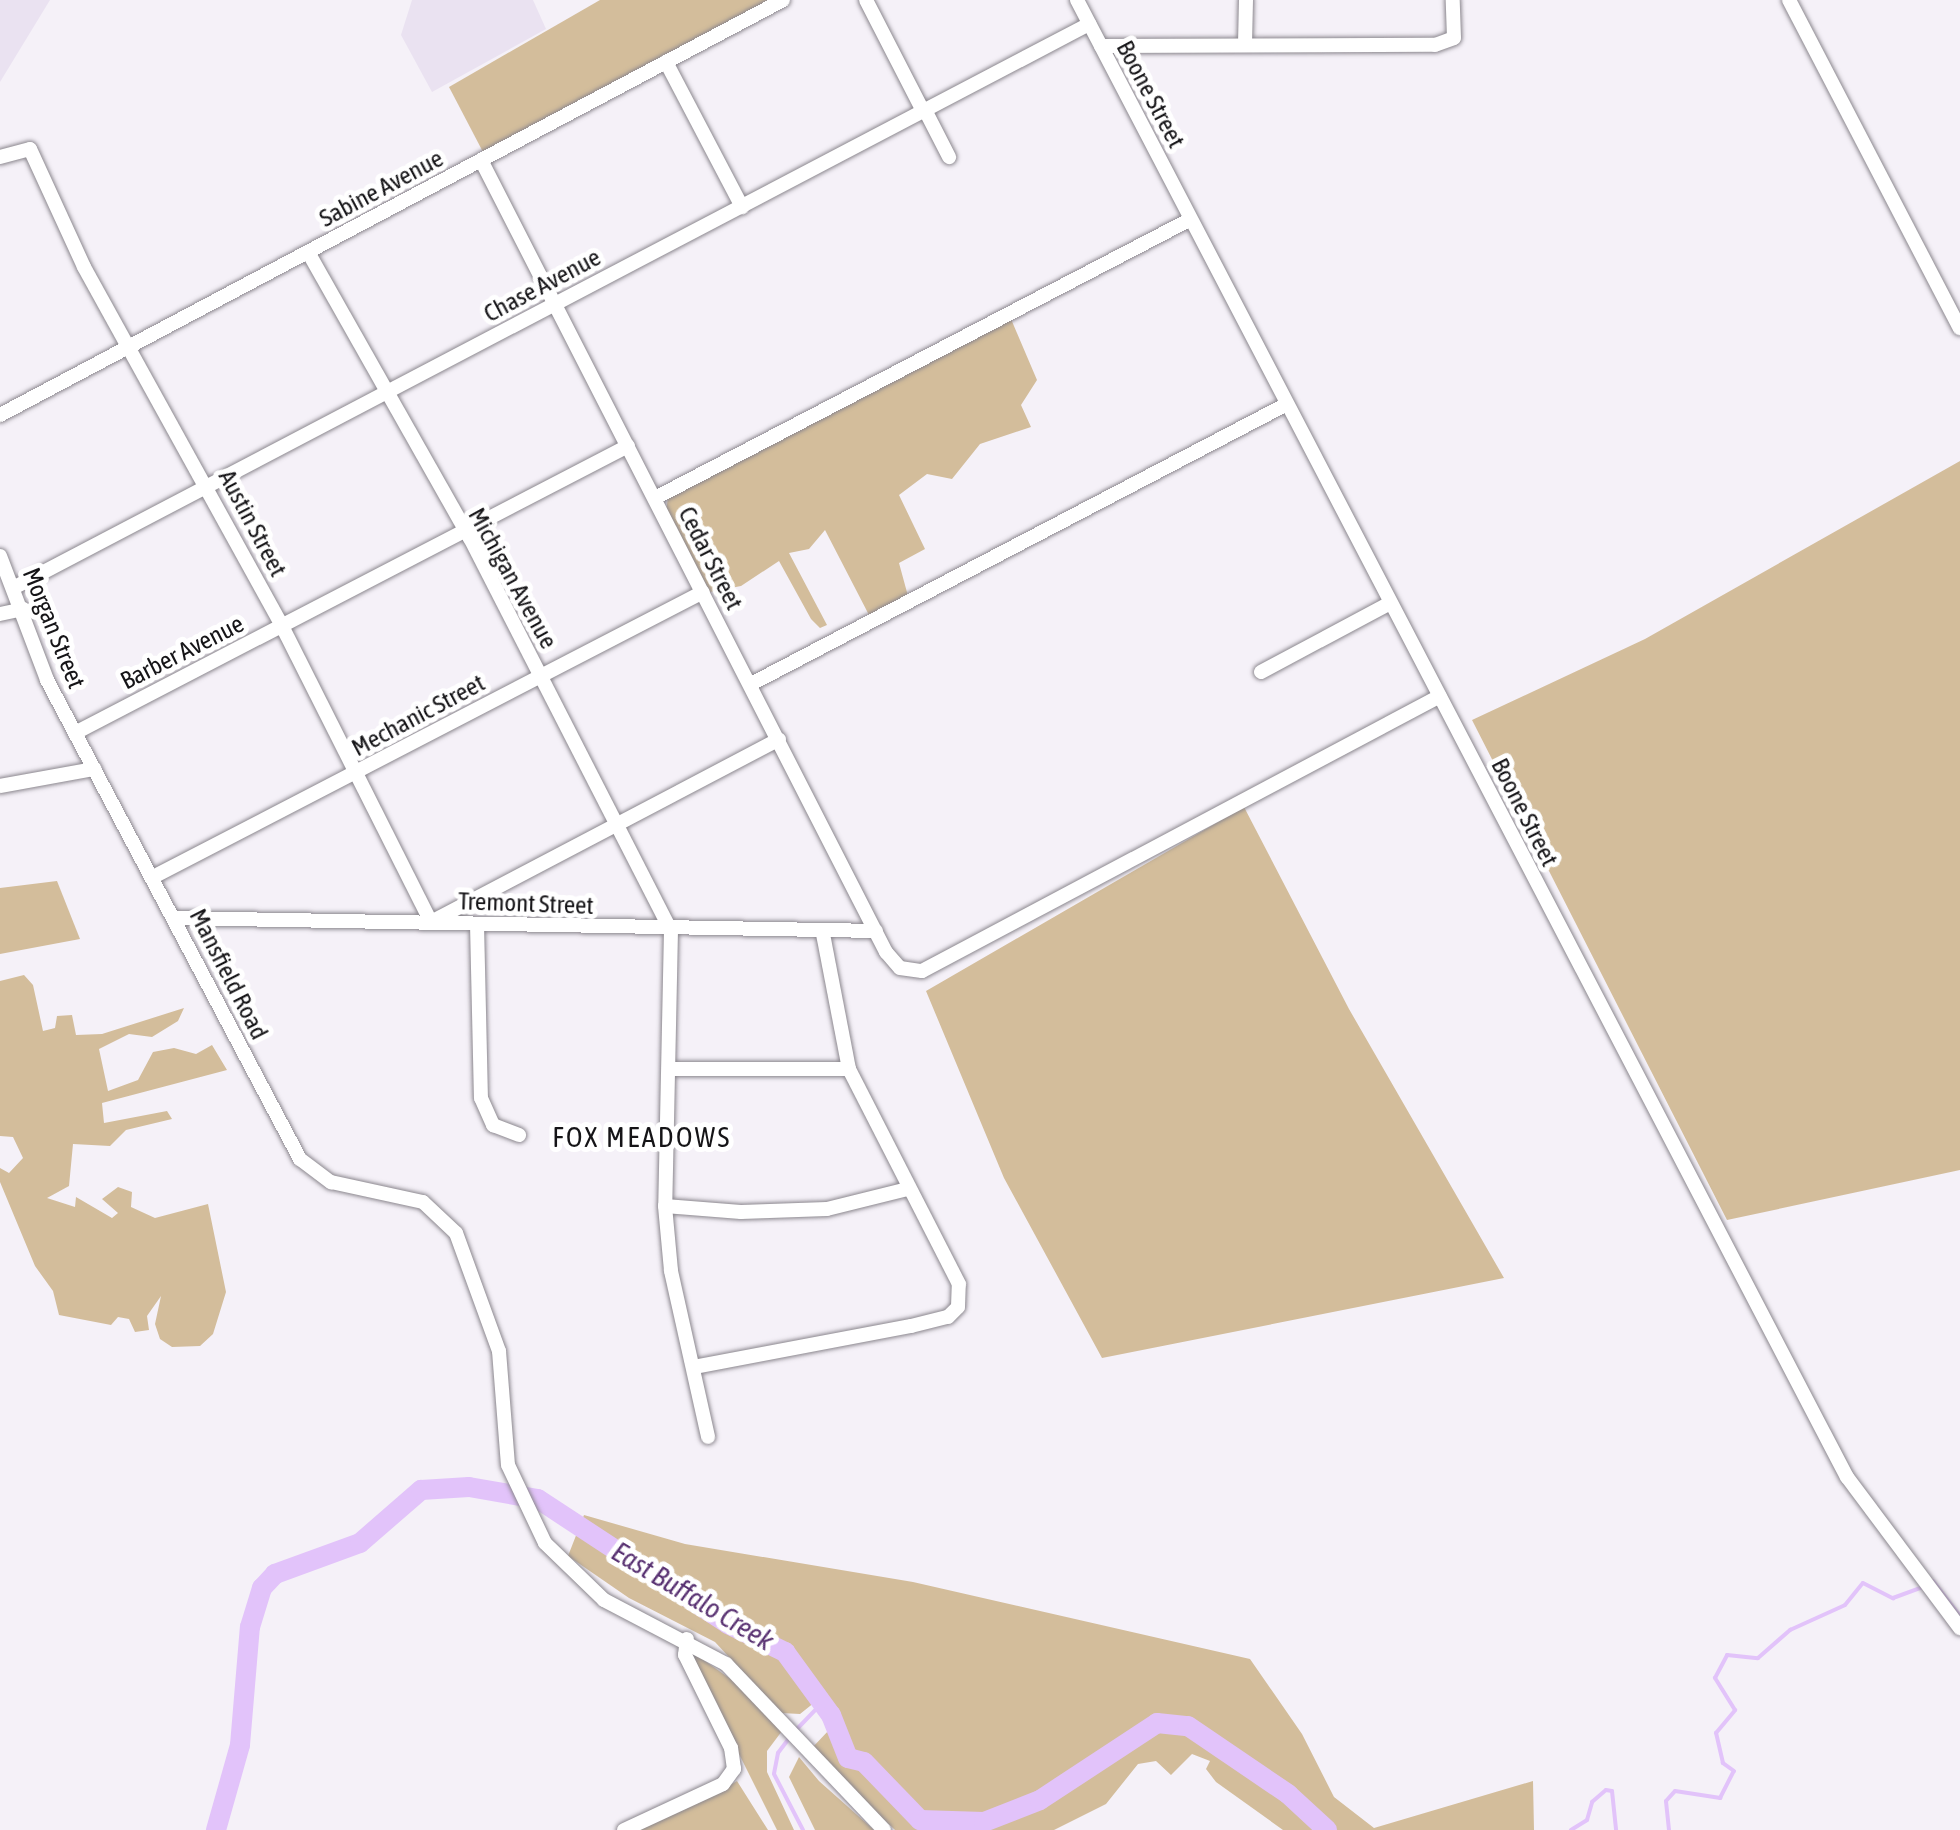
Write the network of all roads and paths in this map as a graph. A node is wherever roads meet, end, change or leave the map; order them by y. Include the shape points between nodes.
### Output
1 (783, 0) edge
2 (866, 0) edge
3 (1077, 0) edge
4 (1246, 0) edge
5 (1453, 0) edge
6 (1789, 0) edge
7 (1089, 24) junction
8 (1245, 44) junction
9 (1100, 46) junction
10 (666, 62) junction
11 (924, 110) junction
12 (0, 157) edge
13 (949, 158) dead end
14 (480, 160) junction
15 (742, 207) junction
16 (1191, 220) junction
17 (308, 252) junction
18 (554, 304) junction
19 (1960, 328) edge
20 (130, 346) junction
21 (386, 392) junction
22 (1288, 404) junction
23 (0, 415) edge
24 (628, 446) junction
25 (208, 487) junction
26 (655, 498) junction
27 (464, 532) junction
28 (0, 556) edge
29 (16, 587) junction
30 (703, 592) junction
31 (1390, 603) junction
32 (22, 610) junction
33 (0, 614) edge
34 (282, 626) junction
35 (1261, 672) dead end
36 (540, 676) junction
37 (751, 684) junction
38 (1440, 696) junction
39 (75, 732) junction
40 (779, 739) junction
41 (94, 769) junction
42 (357, 772) junction
43 (0, 786) edge
44 (616, 822) junction
45 (153, 877) junction
46 (175, 918) junction
47 (430, 922) junction
48 (477, 924) junction
49 (671, 930) junction
50 (876, 931) junction
51 (823, 934) junction
52 (669, 1069) junction
53 (849, 1069) junction
54 (518, 1135) dead end
55 (908, 1189) junction
56 (665, 1206) junction
57 (694, 1367) junction
58 (708, 1437) dead end
59 (1960, 1628) edge
60 (687, 1640) junction
61 (624, 1830) edge
62 (884, 1830) edge

1 - 10 street, Sabine Avenue
2 - 11 street
3 - 7 street, Boone Street
4 - 8 street
5 - 8 street via 1454,38 1435,45
6 - 19 street
7 - 9 street, Boone Street
7 - 11 street, Chase Avenue
8 - 9 street
9 - 16 street, Boone Street
10 - 14 street, Sabine Avenue
10 - 15 street
11 - 13 street
11 - 15 street, Chase Avenue
12 - 20 street, Austin Street via 30,149
14 - 17 street, Sabine Avenue
14 - 18 street, Cedar Street
15 - 18 street, Chase Avenue
16 - 22 street, Boone Street
16 - 26 street
17 - 20 street, Sabine Avenue
17 - 21 street, Michigan Avenue
18 - 21 street, Chase Avenue
18 - 24 street, Cedar Street
20 - 23 street, Sabine Avenue
20 - 25 street, Austin Street
21 - 25 street, Chase Avenue
21 - 27 street, Michigan Avenue
22 - 31 street, Boone Street
22 - 37 street
24 - 26 street, Cedar Street
24 - 27 street, Barber Avenue
25 - 29 street, Chase Avenue
25 - 34 street, Austin Street
26 - 30 street, Cedar Street
27 - 34 street, Barber Avenue
27 - 36 street, Michigan Avenue
28 - 29 street, Morgan Street
29 - 32 street, Morgan Street
30 - 36 street, Mechanic Street
30 - 37 street, Cedar Street
31 - 35 street
31 - 38 street, Boone Street
32 - 33 street
32 - 39 street, Morgan Street
34 - 39 street, Barber Avenue
34 - 42 street, Austin Street
36 - 42 street, Mechanic Street
36 - 44 street, Michigan Avenue
37 - 40 street, Cedar Street
38 - 50 street, Cedar Street via 930,967 908,972 892,961
38 - 59 street, Boone Street via 1847,1477
39 - 41 street, Morgan Street
40 - 44 street
40 - 50 street, Cedar Street
41 - 43 street
41 - 45 street, Mansfield Road
42 - 45 street, Mechanic Street
42 - 47 street, Austin Street
44 - 47 street
44 - 49 street, Michigan Avenue
45 - 46 street, Mansfield Road
46 - 47 street, Tremont Street
46 - 60 street, Mansfield Road via 305,1166 332,1182 431,1207 461,1244 493,1328 512,1476 546,1543 594,1592
47 - 48 street, Tremont Street
48 - 49 street, Tremont Street
48 - 54 street via 481,1098 494,1125
49 - 51 street, Tremont Street
49 - 52 street
50 - 51 street, Tremont Street
51 - 53 street
52 - 53 street
52 - 56 street
53 - 55 street
55 - 56 street via 828,1209
55 - 57 street via 959,1284 958,1307 948,1316
56 - 57 street via 671,1271
57 - 58 street
60 - 61 street via 685,1655 731,1748 734,1769 723,1784
60 - 62 street via 736,1673

